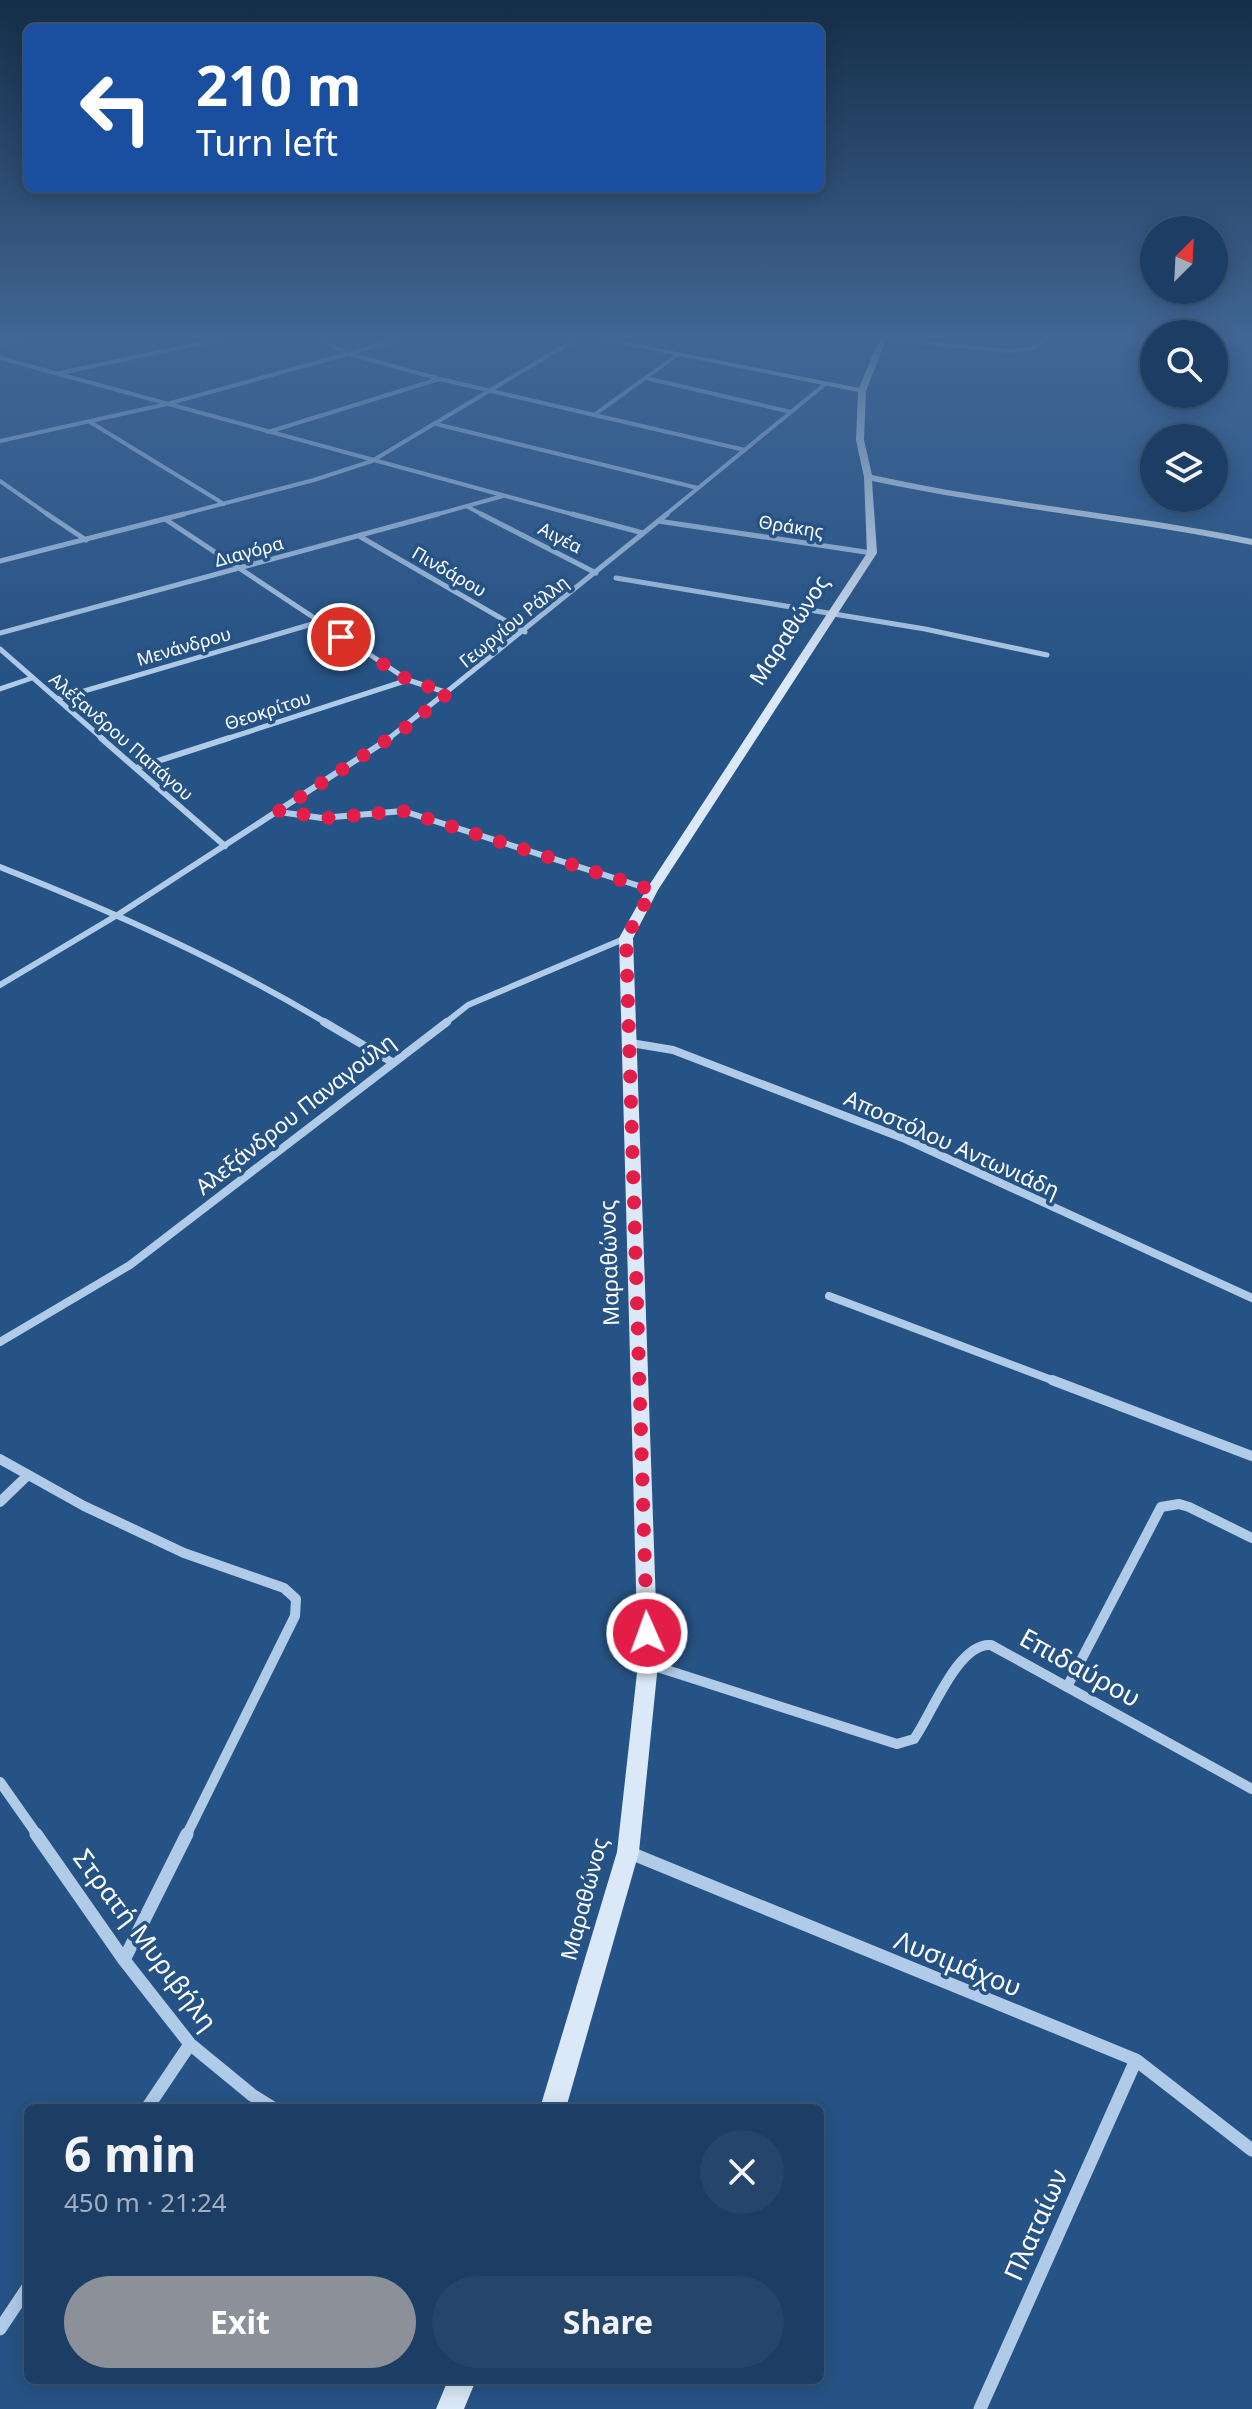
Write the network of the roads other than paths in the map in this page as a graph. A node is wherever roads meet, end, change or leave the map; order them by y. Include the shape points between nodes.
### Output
1 (135, 449) edge
2 (330, 449) edge
3 (392, 449) edge
4 (542, 449) edge
5 (862, 449) edge
6 (745, 450) edge
7 (372, 461) junction
8 (868, 477) junction
9 (0, 481) edge
10 (698, 488) junction
11 (504, 496) junction
12 (224, 504) junction
13 (468, 506) junction
14 (165, 519) junction
15 (658, 521) junction
16 (643, 533) junction
17 (359, 536) junction
18 (86, 540) junction
19 (1252, 542) edge
20 (872, 553) junction
21 (0, 561) edge
22 (237, 570) junction
23 (596, 573) junction
24 (616, 578) dead end
25 (833, 614) junction
26 (319, 622) junction
27 (525, 632) junction
28 (0, 633) edge
29 (0, 649) edge
30 (1047, 655) dead end
31 (32, 678) junction
32 (408, 680) junction
33 (0, 689) edge
34 (448, 693) junction
35 (57, 699) junction
36 (136, 768) junction
37 (279, 811) junction
38 (225, 846) junction
39 (0, 867) edge
40 (652, 890) junction
41 (119, 914) junction
42 (626, 938) junction
43 (0, 985) edge
44 (631, 1043) junction
45 (392, 1062) junction
46 (829, 1296) dead end
47 (1252, 1298) edge
48 (0, 1342) edge
49 (1252, 1456) edge
50 (0, 1459) edge
51 (28, 1475) junction
52 (0, 1502) edge
53 (1252, 1538) edge
54 (648, 1664) junction
55 (1067, 1687) junction
56 (0, 1782) edge
57 (1252, 1789) edge
58 (628, 1852) junction
59 (124, 1960) junction
60 (190, 2044) junction
61 (1136, 2060) junction
62 (150, 2104) edge
63 (267, 2104) edge
64 (554, 2104) edge
65 (1252, 2150) edge
66 (24, 2293) edge
67 (0, 2329) edge
68 (460, 2384) edge
69 (450, 2409) edge
70 (980, 2409) edge

1 - 12 street
2 - 7 street
3 - 7 street
4 - 10 street
5 - 8 street
6 - 10 street, Γεωργίου Ράλλη
7 - 11 street
7 - 12 street
8 - 19 street
8 - 20 street
9 - 18 street
10 - 15 street, Γεωργίου Ράλλη
11 - 13 street, Διαγόρα
11 - 16 street
12 - 14 street
13 - 17 street, Διαγόρα
13 - 23 street, Αιγέα
14 - 18 street
14 - 22 street
15 - 16 street, Γεωργίου Ράλλη
15 - 20 street, Θράκης
16 - 23 street, Γεωργίου Ράλλη
17 - 22 street, Διαγόρα
17 - 27 street, Πινδάρου
18 - 21 street
20 - 25 street, Μαραθώνος
22 - 26 street
22 - 28 street, Διαγόρα
23 - 27 street, Γεωργίου Ράλλη
24 - 25 street
25 - 30 street
25 - 40 street, Μαραθώνος
26 - 32 street
26 - 35 street, Μενάνδρου
27 - 34 street, Γεωργίου Ράλλη
29 - 31 street, Αλέξανδρου Παπάγου
31 - 33 street
31 - 35 street, Αλέξανδρου Παπάγου
32 - 34 street
32 - 36 street, Θεοκρίτου
34 - 37 street, Γεωργίου Ράλλη via 405,728
35 - 36 street, Αλέξανδρου Παπάγου
36 - 38 street, Αλέξανδρου Παπάγου
37 - 38 street, Γεωργίου Ράλλη
37 - 40 street via 327,818 403,811
38 - 41 street, Γεωργίου Ράλλη
39 - 41 street
40 - 42 street, Μαραθώνος
41 - 43 street, Γεωργίου Ράλλη
41 - 45 street via 253,979
42 - 44 street, Μαραθώνος
42 - 45 street, Αλεξάνδρου Παναγούλη via 468,1005
44 - 47 street, Αποστόλου Αντωνιάδη via 673,1050 905,1139
44 - 54 street, Μαραθώνος
45 - 48 street, Αλεξάνδρου Παναγούλη via 130,1265
46 - 49 street
50 - 51 street
51 - 52 street
51 - 59 street via 184,1553 284,1588 292,1592 298,1607
53 - 55 street via 1189,1507 1161,1507
54 - 55 street, Επιδαύρου via 897,1744 914,1739 964,1655 980,1644 1001,1649
54 - 58 street, Μαραθώνος
55 - 57 street, Επιδαύρου
56 - 59 street, Στρατή Μυριβήλη
58 - 61 street, Λυσιμάχου
58 - 64 street, Μαραθώνος
59 - 60 street, Στρατή Μυριβήλη
60 - 62 street
60 - 63 street, Στρατή Μυριβήλη
61 - 65 street, Λυσιμάχου
61 - 70 street, Πλαταίων
66 - 67 street
68 - 69 street

